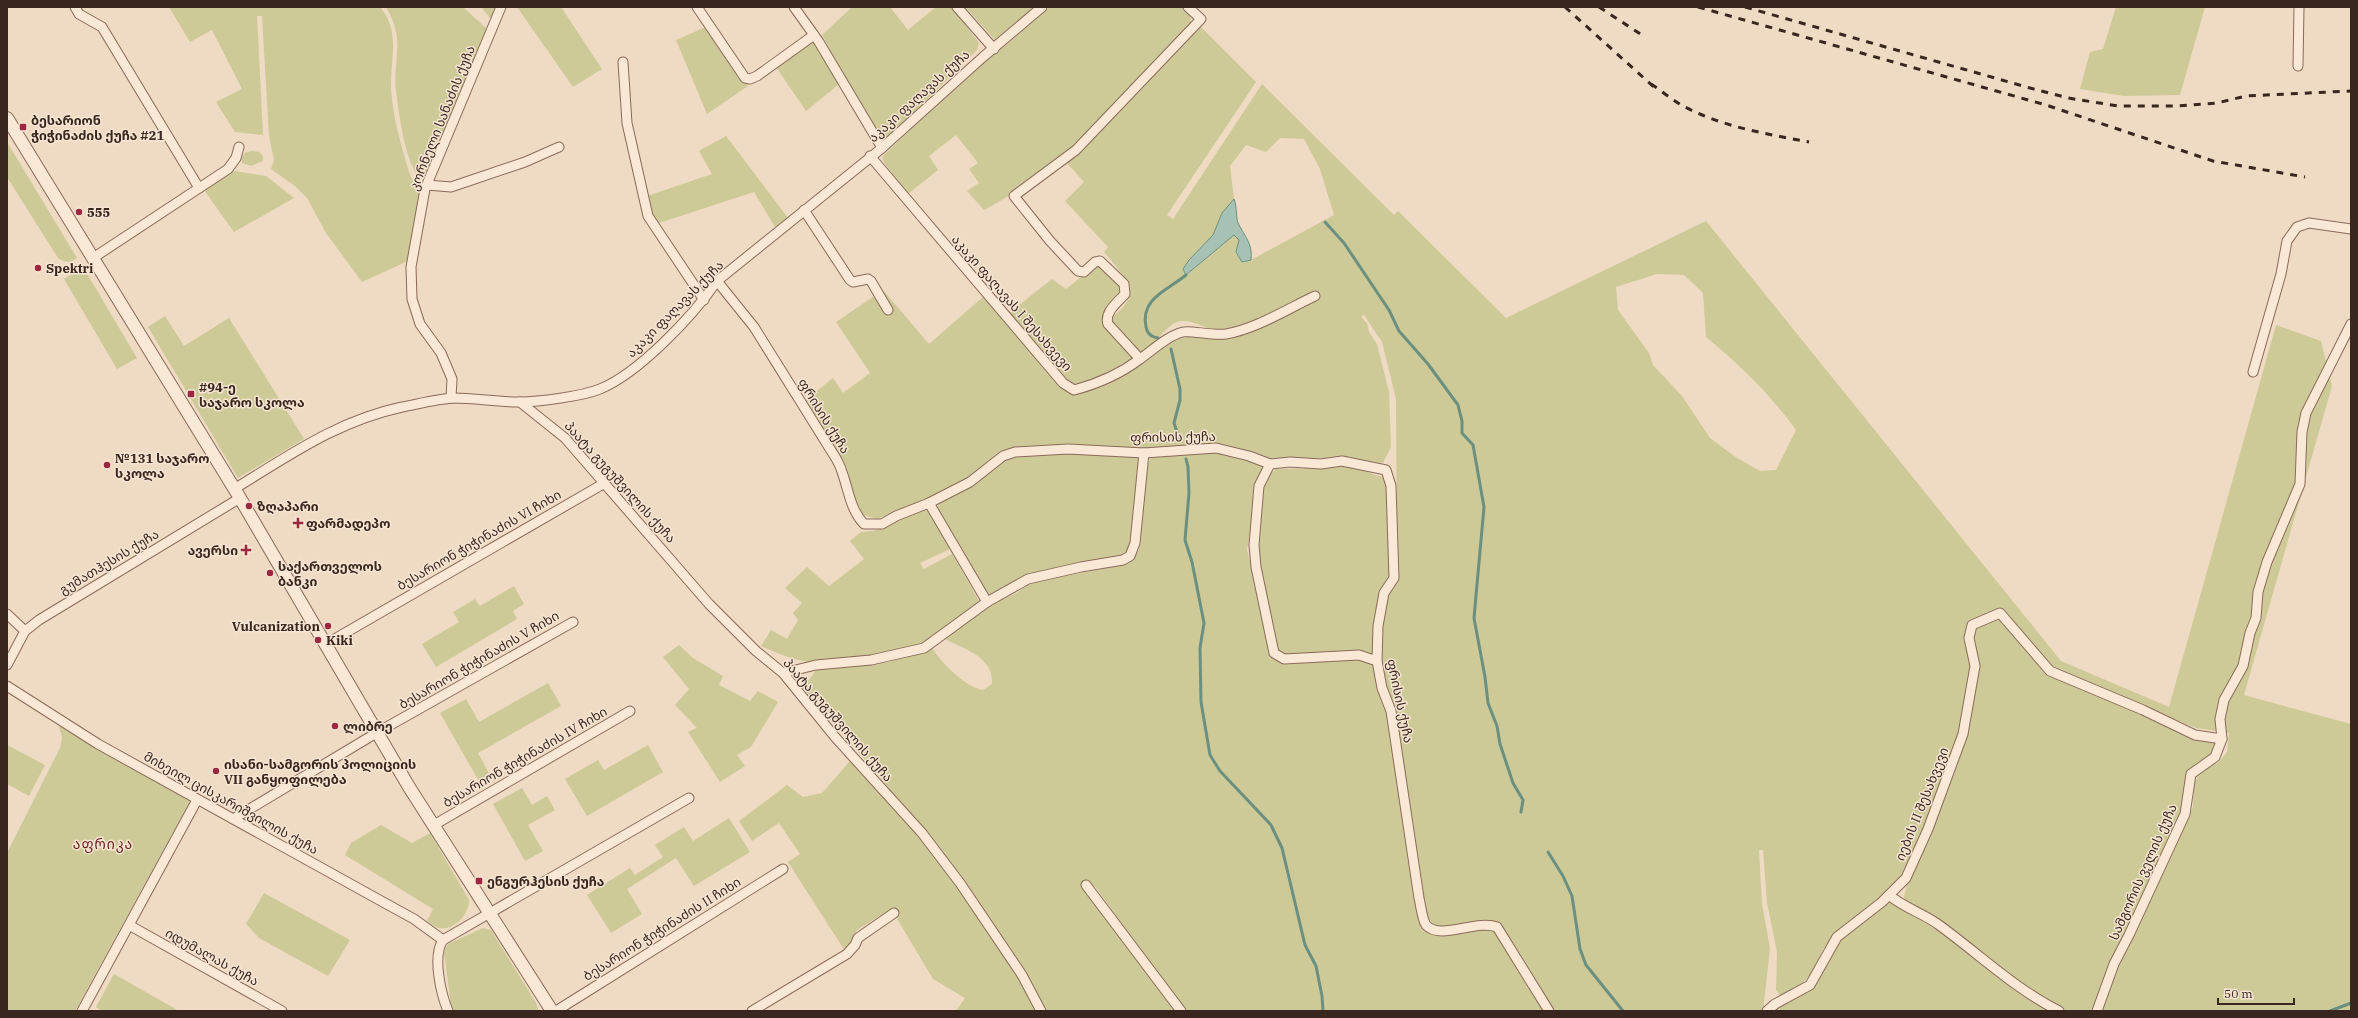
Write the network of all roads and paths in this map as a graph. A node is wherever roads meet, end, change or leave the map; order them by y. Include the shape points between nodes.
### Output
1 (75, 7) edge
2 (501, 7) edge
3 (698, 7) edge
4 (794, 7) edge
5 (957, 7) edge
6 (1042, 7) edge
7 (1188, 7) edge
8 (2299, 7) edge
9 (814, 35) junction
10 (994, 49) junction
11 (623, 62) dead end
12 (2298, 66) dead end
13 (7, 118) edge
14 (559, 147) dead end
15 (240, 148) dead end
16 (882, 148) junction
17 (870, 156) junction
18 (427, 185) junction
19 (199, 188) junction
20 (804, 210) junction
21 (2351, 229) edge
22 (93, 258) junction
23 (717, 281) junction
24 (1315, 296) dead end
25 (704, 300) junction
26 (888, 310) dead end
27 (2351, 324) edge
28 (1140, 359) junction
29 (2253, 372) dead end
30 (451, 398) junction
31 (520, 402) junction
32 (1144, 453) junction
33 (1270, 464) junction
34 (603, 484) junction
35 (237, 493) junction
36 (929, 503) junction
37 (987, 602) junction
38 (7, 614) edge
39 (572, 622) dead end
40 (25, 631) junction
41 (326, 644) junction
42 (1377, 661) junction
43 (7, 665) edge
44 (783, 673) junction
45 (7, 686) edge
46 (630, 711) dead end
47 (378, 732) junction
48 (2222, 739) junction
49 (689, 798) dead end
50 (197, 800) junction
51 (233, 819) junction
52 (434, 825) junction
53 (783, 869) dead end
54 (1086, 884) dead end
55 (1889, 895) junction
56 (489, 913) junction
57 (894, 913) dead end
58 (129, 925) junction
59 (443, 940) junction
60 (82, 1011) edge
61 (282, 1011) edge
62 (448, 1011) edge
63 (552, 1011) edge
64 (556, 1011) edge
65 (752, 1011) edge
66 (1041, 1011) edge
67 (1181, 1011) edge
68 (1549, 1011) edge
69 (1768, 1011) edge
70 (2059, 1011) edge
71 (2097, 1011) edge

1 - 19 street via 79,14 102,26
2 - 18 street, კორნელი სანაძის ქუჩა
3 - 9 street via 745,78 750,80
4 - 9 street
5 - 10 street
6 - 10 street, აკაკი ფაღავას ქუჩა
7 - 28 street via 1201,19 1076,150 1014,196 1078,271 1084,272 1095,262 1100,261 1124,284 1125,294 1106,319
8 - 12 street
9 - 16 street
10 - 16 street, აკაკი ფაღავას ქუჩა
11 - 25 street via 627,123 648,216
13 - 22 street
14 - 18 street via 525,162 450,187
15 - 19 street via 228,169
16 - 17 street, აკაკი ფაღავას ქუჩა
17 - 20 street, აკაკი ფაღავას ქუჩა
17 - 28 street, აკაკი ფაღავას I შესახვევი via 1063,383 1074,390 1088,386 1114,375
18 - 30 street, კორნელი სანაძის ქუჩა via 411,267 412,299 420,324 441,353 452,379
19 - 22 street
20 - 23 street, აკაკი ფაღავას ქუჩა
20 - 26 street via 850,280 871,281
21 - 29 street via 2309,224 2296,227 2287,241 2282,274
22 - 35 street
23 - 25 street, აკაკი ფაღავას ქუჩა
23 - 36 street, ფრისის ქუჩა via 754,327 832,452 842,471 857,517 864,524 882,524
24 - 28 street, აკაკი ფაღავას I შესახვევი via 1251,326 1227,333 1209,335 1184,332 1169,338
25 - 31 street, აკაკი ფაღავას ქუჩა via 641,363 623,377 599,389
27 - 48 street, სამგორის ველის ქუჩა via 2306,413 2302,432 2300,484 2267,562 2258,592 2256,618 2243,666 2224,700 2220,719
30 - 31 street, აკაკი ფაღავას ქუჩა
30 - 35 street, აკაკი ფაღავას ქუჩა via 402,407 358,419 332,430
31 - 34 street, პაატა გუგუშვილის ქუჩა via 565,438
32 - 33 street, ფრისის ქუჩა via 1216,448
32 - 36 street, ფრისის ქუჩა via 1068,449 1015,452 1003,456 970,482
32 - 37 street via 1135,543 1130,556 1123,560 1028,579
33 - 42 street via 1259,486 1254,545 1274,653 1284,658 1359,655
33 - 42 street, ფრისის ქუჩა via 1321,464 1342,461 1386,470 1391,486 1394,578 1384,593 1378,626
34 - 41 street, ბესარიონ ჭიჭინაძის VI ჩიხი
34 - 44 street, პაატა გუგუშვილის ქუჩა via 660,544 709,604 756,651
35 - 40 street, გუმათჰესის ქუჩა
35 - 41 street
36 - 37 street
37 - 44 street via 924,648 871,660 816,664
38 - 40 street
39 - 47 street, ბესარიონ ჭიჭინაძის V ჩიხი
40 - 43 street, გუმათჰესის ქუჩა
41 - 47 street
42 - 68 street, ფრისის ქუჩა via 1382,688 1391,711 1425,924 1443,932 1482,925 1497,927
44 - 66 street, პაატა გუგუშვილის ქუჩა via 835,737 922,833 960,883 1022,974
45 - 50 street, მიხეილ ცისკარიშვილის ქუჩა via 77,732
46 - 52 street, ბესარიონ ჭიჭინაძის IV ჩიხი
47 - 51 street, ბესარიონ ჭიჭინაძის V ჩიხი
47 - 52 street
48 - 55 street, იების II შესახვევი via 2195,734 2050,671 2000,613 1972,625 1969,638 1975,666 1963,734 1928,829 1906,878
48 - 71 street, სამგორის ველის ქუჩა via 2216,757 2191,774 2185,814 2114,964
49 - 56 street
50 - 51 street, მიხეილ ცისკარიშვილის ქუჩა
50 - 58 street
51 - 59 street, მიხეილ ცისკარიშვილის ქუჩა via 408,916
52 - 56 street
53 - 64 street, ბესარიონ ჭიჭინაძის II ჩიხი
54 - 67 street
55 - 69 street, იების II შესახვევი via 1837,937 1810,985 1775,1004
55 - 70 street via 1900,904 1937,924 2032,998
56 - 59 street
56 - 63 street
57 - 65 street via 858,938 847,954
58 - 60 street
58 - 61 street, იდუმალას ქუჩა
59 - 62 street via 439,947 439,966 441,987

